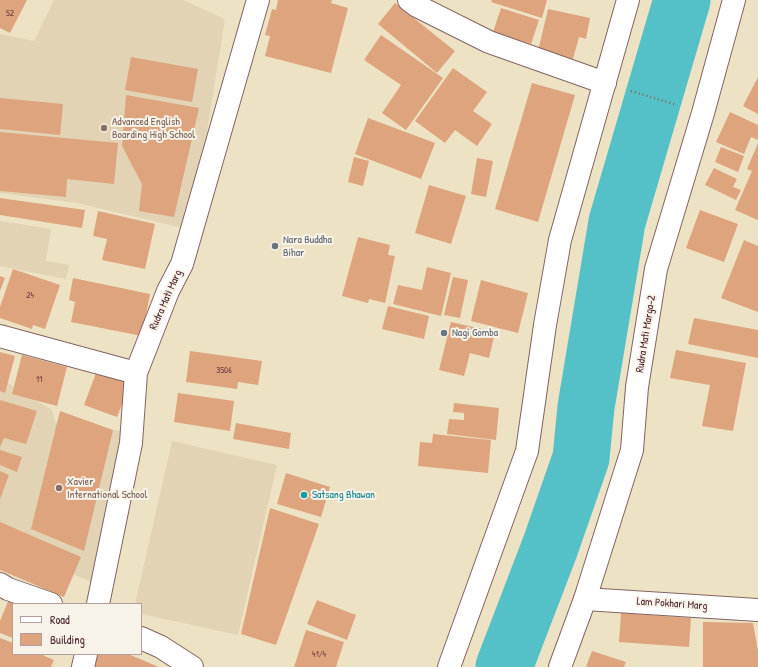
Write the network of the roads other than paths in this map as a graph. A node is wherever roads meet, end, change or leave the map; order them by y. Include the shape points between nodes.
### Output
1 (258, 0) edge
2 (409, 0) edge
3 (628, 0) edge
4 (734, 0) edge
5 (605, 82) junction
6 (0, 336) edge
7 (136, 373) junction
8 (0, 584) edge
9 (585, 599) junction
10 (48, 603) edge
11 (98, 603) edge
12 (758, 610) edge
13 (142, 638) edge
14 (86, 655) edge
15 (83, 667) edge
16 (192, 667) edge
17 (449, 667) edge
18 (560, 667) edge

1 - 7 street, Rudra Mati Marg via 182,264 168,292
2 - 5 street via 489,42
3 - 5 street
4 - 9 street, Rudra Mati Marga-2 via 656,269 637,387 632,450
5 - 17 street via 560,240 527,451
6 - 7 street
7 - 11 street, Rudra Mati Marg via 131,443
8 - 10 street
9 - 12 street, Lam Pokhari Marg
9 - 18 street, Rudra Mati Marga-2
13 - 16 street
14 - 15 street

